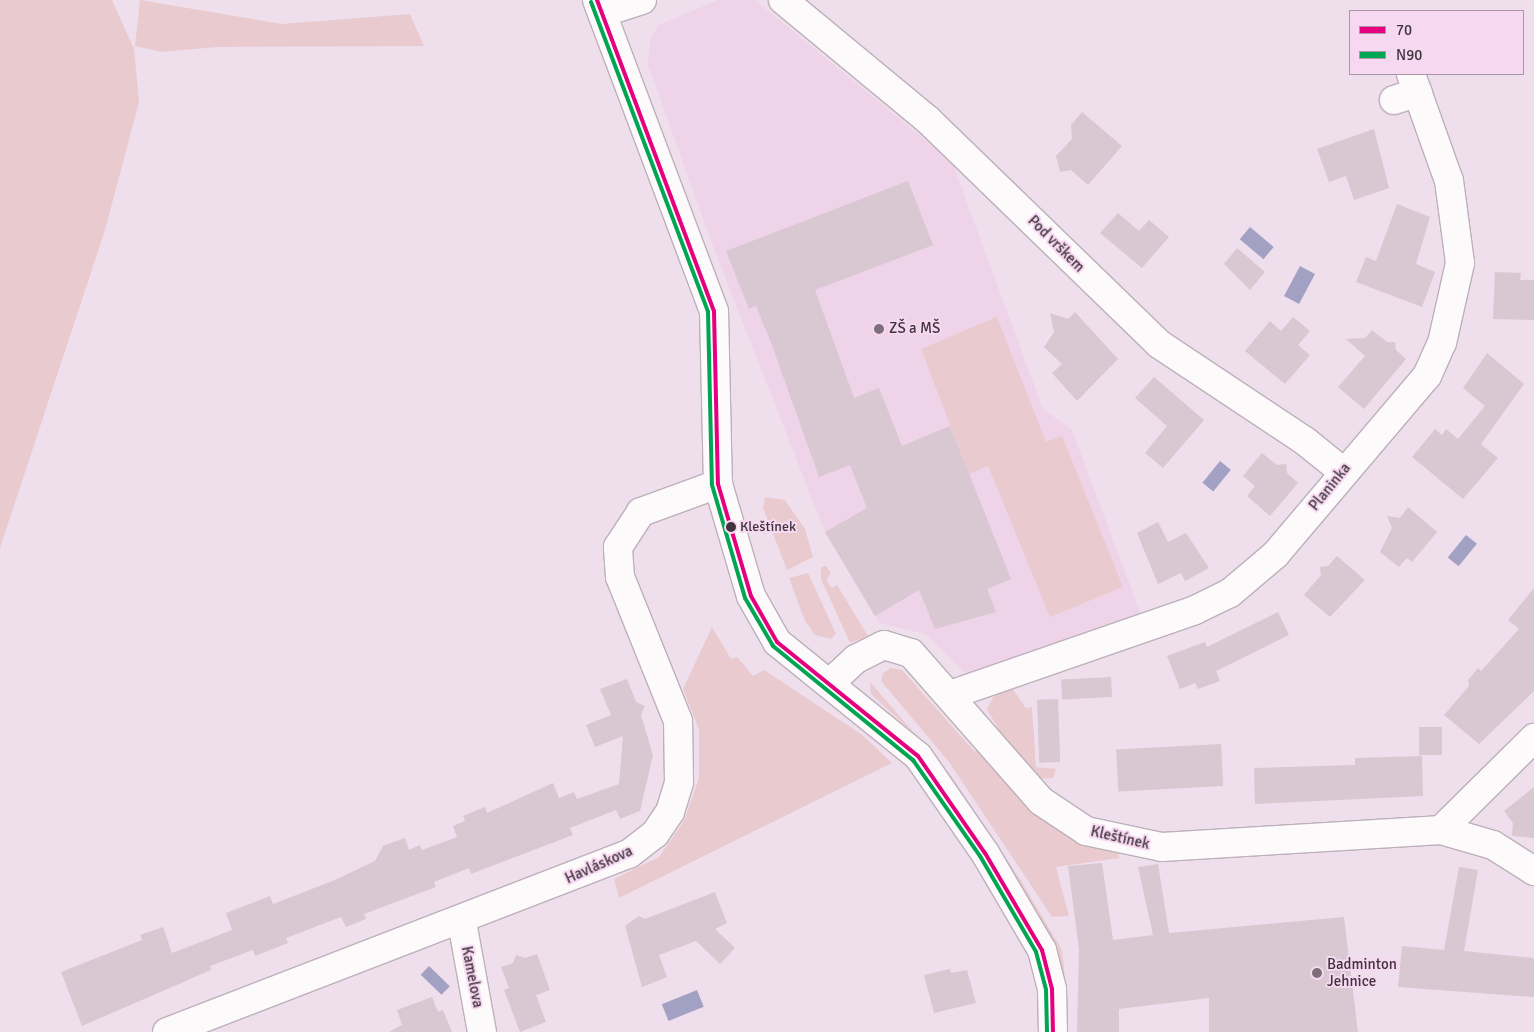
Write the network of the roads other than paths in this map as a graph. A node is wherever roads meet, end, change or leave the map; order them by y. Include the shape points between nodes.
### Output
1 (642, 0) edge
2 (784, 0) edge
3 (600, 7) edge
4 (1408, 89) edge
5 (1342, 471) junction
6 (718, 484) junction
7 (829, 684) junction
8 (950, 694) junction
9 (1534, 738) edge
10 (1441, 830) junction
11 (1534, 872) edge
12 (462, 922) junction
13 (167, 1032) edge
14 (482, 1032) edge
15 (1053, 1032) edge

1 - 3 street
2 - 5 street, Pod vrškem via 928,120 1159,344 1305,441
3 - 6 street via 714,311
4 - 5 street, Planinka via 1454,207 1460,263 1452,308 1427,376
5 - 8 street, Planinka via 1275,555 1230,593 1195,610
6 - 7 street via 741,568 764,621 777,642
6 - 12 street, Havláskova via 641,512 618,547 620,577 678,721 682,755 670,812 655,834 629,854
7 - 8 street, Kleštínek via 856,659 884,645 911,653
7 - 15 street via 918,756 985,853 1042,950 1052,989
8 - 10 street, Kleštínek via 1041,801 1086,831 1162,847
9 - 10 street
10 - 11 street, Kleštínek via 1493,845
12 - 13 street, Havláskova
12 - 14 street, Kamelova

